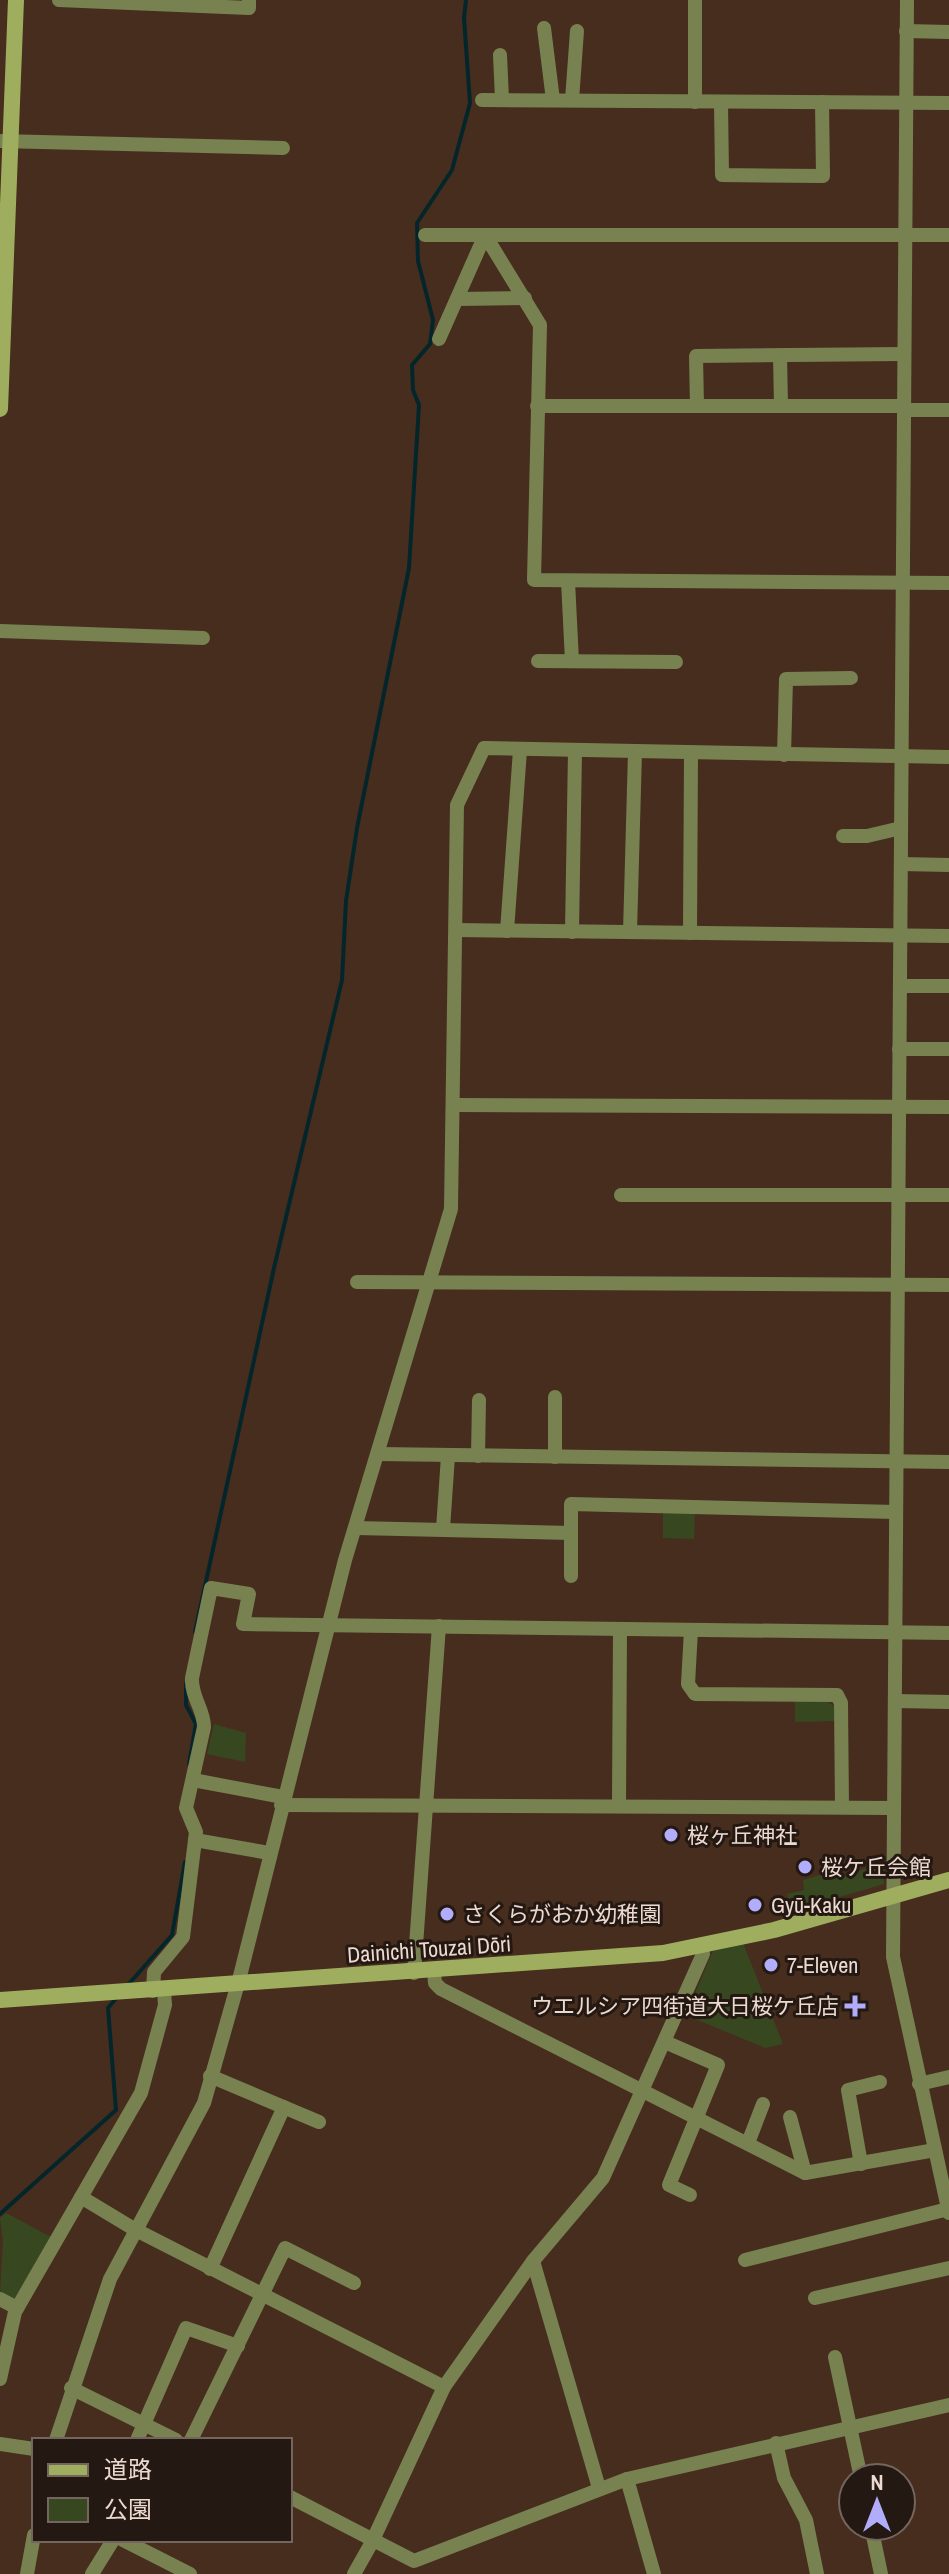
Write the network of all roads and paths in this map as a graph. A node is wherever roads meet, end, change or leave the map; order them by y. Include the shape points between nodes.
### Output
1 (16, 0) edge
2 (59, 0) edge
3 (249, 0) edge
4 (695, 0) edge
5 (907, 0) edge
6 (544, 28) dead end
7 (577, 31) dead end
8 (906, 31) junction
9 (949, 32) edge
10 (500, 55) dead end
11 (502, 99) junction
12 (482, 100) dead end
13 (553, 100) junction
14 (572, 100) junction
15 (695, 102) junction
16 (721, 102) junction
17 (822, 102) junction
18 (906, 103) junction
19 (949, 103) edge
20 (5, 141) edge
21 (283, 148) dead end
22 (425, 235) dead end
23 (485, 235) junction
24 (905, 235) junction
25 (949, 235) edge
26 (525, 298) junction
27 (457, 299) junction
28 (439, 339) dead end
29 (904, 354) junction
30 (780, 355) junction
31 (537, 406) junction
32 (697, 406) junction
33 (781, 406) junction
34 (904, 408) junction
35 (0, 409) edge
36 (949, 410) edge
37 (568, 581) junction
38 (903, 583) junction
39 (949, 583) edge
40 (0, 631) edge
41 (203, 638) dead end
42 (538, 661) dead end
43 (572, 661) junction
44 (676, 662) dead end
45 (851, 678) dead end
46 (520, 750) junction
47 (575, 751) junction
48 (635, 752) junction
49 (691, 753) junction
50 (784, 755) junction
51 (901, 757) junction
52 (949, 757) edge
53 (901, 828) junction
54 (843, 836) dead end
55 (901, 864) junction
56 (949, 865) edge
57 (457, 930) junction
58 (507, 931) junction
59 (572, 932) junction
60 (630, 932) junction
61 (690, 933) junction
62 (900, 935) junction
63 (949, 936) edge
64 (900, 986) junction
65 (949, 986) edge
66 (899, 1049) junction
67 (949, 1049) edge
68 (455, 1105) junction
69 (899, 1107) junction
70 (949, 1107) edge
71 (898, 1194) junction
72 (621, 1195) dead end
73 (949, 1195) edge
74 (357, 1282) dead end
75 (430, 1282) junction
76 (898, 1285) junction
77 (949, 1285) edge
78 (555, 1397) dead end
79 (479, 1400) dead end
80 (378, 1454) junction
81 (448, 1456) junction
82 (478, 1456) junction
83 (555, 1457) junction
84 (896, 1461) junction
85 (949, 1462) edge
86 (896, 1512) junction
87 (356, 1528) junction
88 (443, 1529) junction
89 (571, 1533) junction
90 (571, 1576) dead end
91 (330, 1625) junction
92 (439, 1626) junction
93 (620, 1629) junction
94 (691, 1630) junction
95 (895, 1633) junction
96 (949, 1633) edge
97 (895, 1701) junction
98 (949, 1702) edge
99 (193, 1780) junction
100 (282, 1801) junction
101 (619, 1804) junction
102 (425, 1806) junction
103 (842, 1807) junction
104 (894, 1808) junction
105 (195, 1840) junction
106 (269, 1853) junction
107 (949, 1880) edge
108 (893, 1898) junction
109 (702, 1947) junction
110 (434, 1971) junction
111 (414, 1973) junction
112 (234, 1986) junction
113 (159, 1991) junction
114 (0, 2000) edge
115 (665, 2042) junction
116 (210, 2076) junction
117 (949, 2077) edge
118 (880, 2082) dead end
119 (919, 2084) junction
120 (643, 2091) junction
121 (763, 2104) dead end
122 (284, 2107) junction
123 (790, 2117) dead end
124 (698, 2118) junction
125 (319, 2122) dead end
126 (949, 2136) edge
127 (748, 2143) junction
128 (934, 2145) junction
129 (861, 2164) junction
130 (805, 2173) junction
131 (690, 2195) dead end
132 (81, 2197) junction
133 (949, 2211) edge
134 (134, 2229) junction
135 (745, 2260) dead end
136 (533, 2261) junction
137 (949, 2268) edge
138 (210, 2269) junction
139 (354, 2283) dead end
140 (262, 2296) junction
141 (815, 2298) dead end
142 (0, 2299) edge
143 (17, 2308) junction
144 (238, 2346) junction
145 (835, 2357) dead end
146 (0, 2379) edge
147 (444, 2387) junction
148 (71, 2388) junction
149 (949, 2405) edge
150 (143, 2424) junction
151 (850, 2426) junction
152 (57, 2438) edge
153 (138, 2438) edge
154 (172, 2438) edge
155 (192, 2438) edge
156 (776, 2443) junction
157 (0, 2444) edge
158 (32, 2449) edge
159 (858, 2462) edge
160 (627, 2479) junction
161 (599, 2488) junction
162 (292, 2498) edge
163 (34, 2542) edge
164 (112, 2542) edge
165 (126, 2542) edge
166 (372, 2542) junction
167 (874, 2542) edge
168 (174, 2570) edge
169 (32, 2572) edge
170 (92, 2574) edge
171 (190, 2574) edge
172 (354, 2574) edge
173 (654, 2574) edge
174 (817, 2574) edge
175 (881, 2574) edge

1 - 20 street
2 - 3 street via 249,8
4 - 15 street
5 - 8 street
6 - 13 street
7 - 14 street
8 - 9 street
8 - 18 street
10 - 11 street
11 - 12 street
11 - 13 street
13 - 14 street
14 - 15 street
15 - 16 street
16 - 17 street
16 - 17 street via 722,175 823,176
17 - 18 street
18 - 19 street
18 - 24 street
20 - 21 street
20 - 35 street
22 - 23 street
23 - 24 street
23 - 26 street
23 - 27 street
24 - 25 street
24 - 29 street
26 - 27 street
26 - 31 street via 540,325
27 - 28 street
29 - 30 street
29 - 34 street
30 - 32 street via 696,356
30 - 33 street
31 - 32 street
31 - 37 street via 534,580
32 - 33 street
33 - 34 street
34 - 36 street
34 - 38 street
37 - 38 street
37 - 43 street
38 - 39 street
38 - 51 street
40 - 41 street
42 - 43 street
43 - 44 street
45 - 50 street via 786,679
46 - 47 street
46 - 57 street via 484,748 457,805
46 - 58 street
47 - 48 street
47 - 59 street
48 - 49 street
48 - 60 street
49 - 50 street
49 - 61 street
50 - 51 street
51 - 52 street
51 - 53 street
53 - 54 street
53 - 55 street
55 - 56 street
55 - 62 street
57 - 58 street
57 - 68 street
58 - 59 street
59 - 60 street
60 - 61 street
61 - 62 street
62 - 63 street
62 - 64 street
64 - 65 street
64 - 66 street
66 - 67 street
66 - 69 street
68 - 69 street
68 - 75 street via 451,1209
69 - 70 street
69 - 71 street
71 - 72 street
71 - 73 street
71 - 76 street
74 - 75 street
75 - 76 street
75 - 80 street
76 - 77 street
76 - 84 street
78 - 83 street
79 - 82 street
80 - 81 street
80 - 87 street
81 - 82 street
81 - 88 street
82 - 83 street
83 - 84 street
84 - 85 street
84 - 86 street
86 - 89 street via 571,1504
86 - 95 street
87 - 88 street
87 - 91 street
88 - 89 street
89 - 90 street
91 - 92 street
91 - 99 street via 243,1624 249,1594 211,1588 192,1678 204,1717
91 - 100 street
92 - 93 street
92 - 102 street
93 - 94 street
93 - 101 street
94 - 95 street
94 - 103 street via 688,1684 695,1694 837,1695
95 - 96 street
95 - 97 street
97 - 98 street
97 - 104 street
99 - 100 street
99 - 105 street via 186,1808
100 - 102 street
100 - 106 street
101 - 102 street
101 - 103 street
102 - 111 street
103 - 104 street
104 - 108 street
105 - 106 street
105 - 113 street via 183,1937 154,1972
106 - 112 street
107 - 108 street, Dainichi Touzai Dōri
108 - 109 street, Dainichi Touzai Dōri
108 - 119 street via 894,1964
109 - 110 street, Dainichi Touzai Dōri
109 - 115 street
110 - 111 street, Dainichi Touzai Dōri
110 - 120 street via 441,1989
111 - 112 street, Dainichi Touzai Dōri
112 - 113 street, Dainichi Touzai Dōri
112 - 116 street
113 - 114 street, Dainichi Touzai Dōri
113 - 132 street via 165,2005 141,2093
115 - 120 street
115 - 124 street via 718,2065
116 - 122 street
116 - 134 street via 204,2103
117 - 119 street
118 - 129 street via 848,2090
119 - 128 street
120 - 124 street
120 - 136 street via 603,2178
121 - 127 street
122 - 125 street
122 - 138 street
123 - 130 street
124 - 127 street
124 - 131 street via 669,2185
126 - 128 street
127 - 130 street
128 - 129 street
128 - 133 street
129 - 130 street
132 - 134 street
132 - 143 street
133 - 135 street
134 - 138 street
134 - 148 street
136 - 147 street
136 - 161 street
137 - 141 street
138 - 140 street
139 - 140 street via 285,2248
140 - 144 street
140 - 147 street
142 - 143 street
143 - 146 street
144 - 150 street via 186,2328
144 - 155 street
145 - 151 street
147 - 166 street
148 - 150 street
148 - 152 street
149 - 151 street
150 - 153 street
150 - 154 street
151 - 156 street
151 - 159 street
156 - 160 street
156 - 174 street via 784,2478 806,2520
157 - 158 street
160 - 161 street
160 - 173 street
161 - 166 street via 414,2561
162 - 166 street
163 - 169 street
164 - 170 street
165 - 168 street
166 - 172 street
167 - 175 street
168 - 171 street

